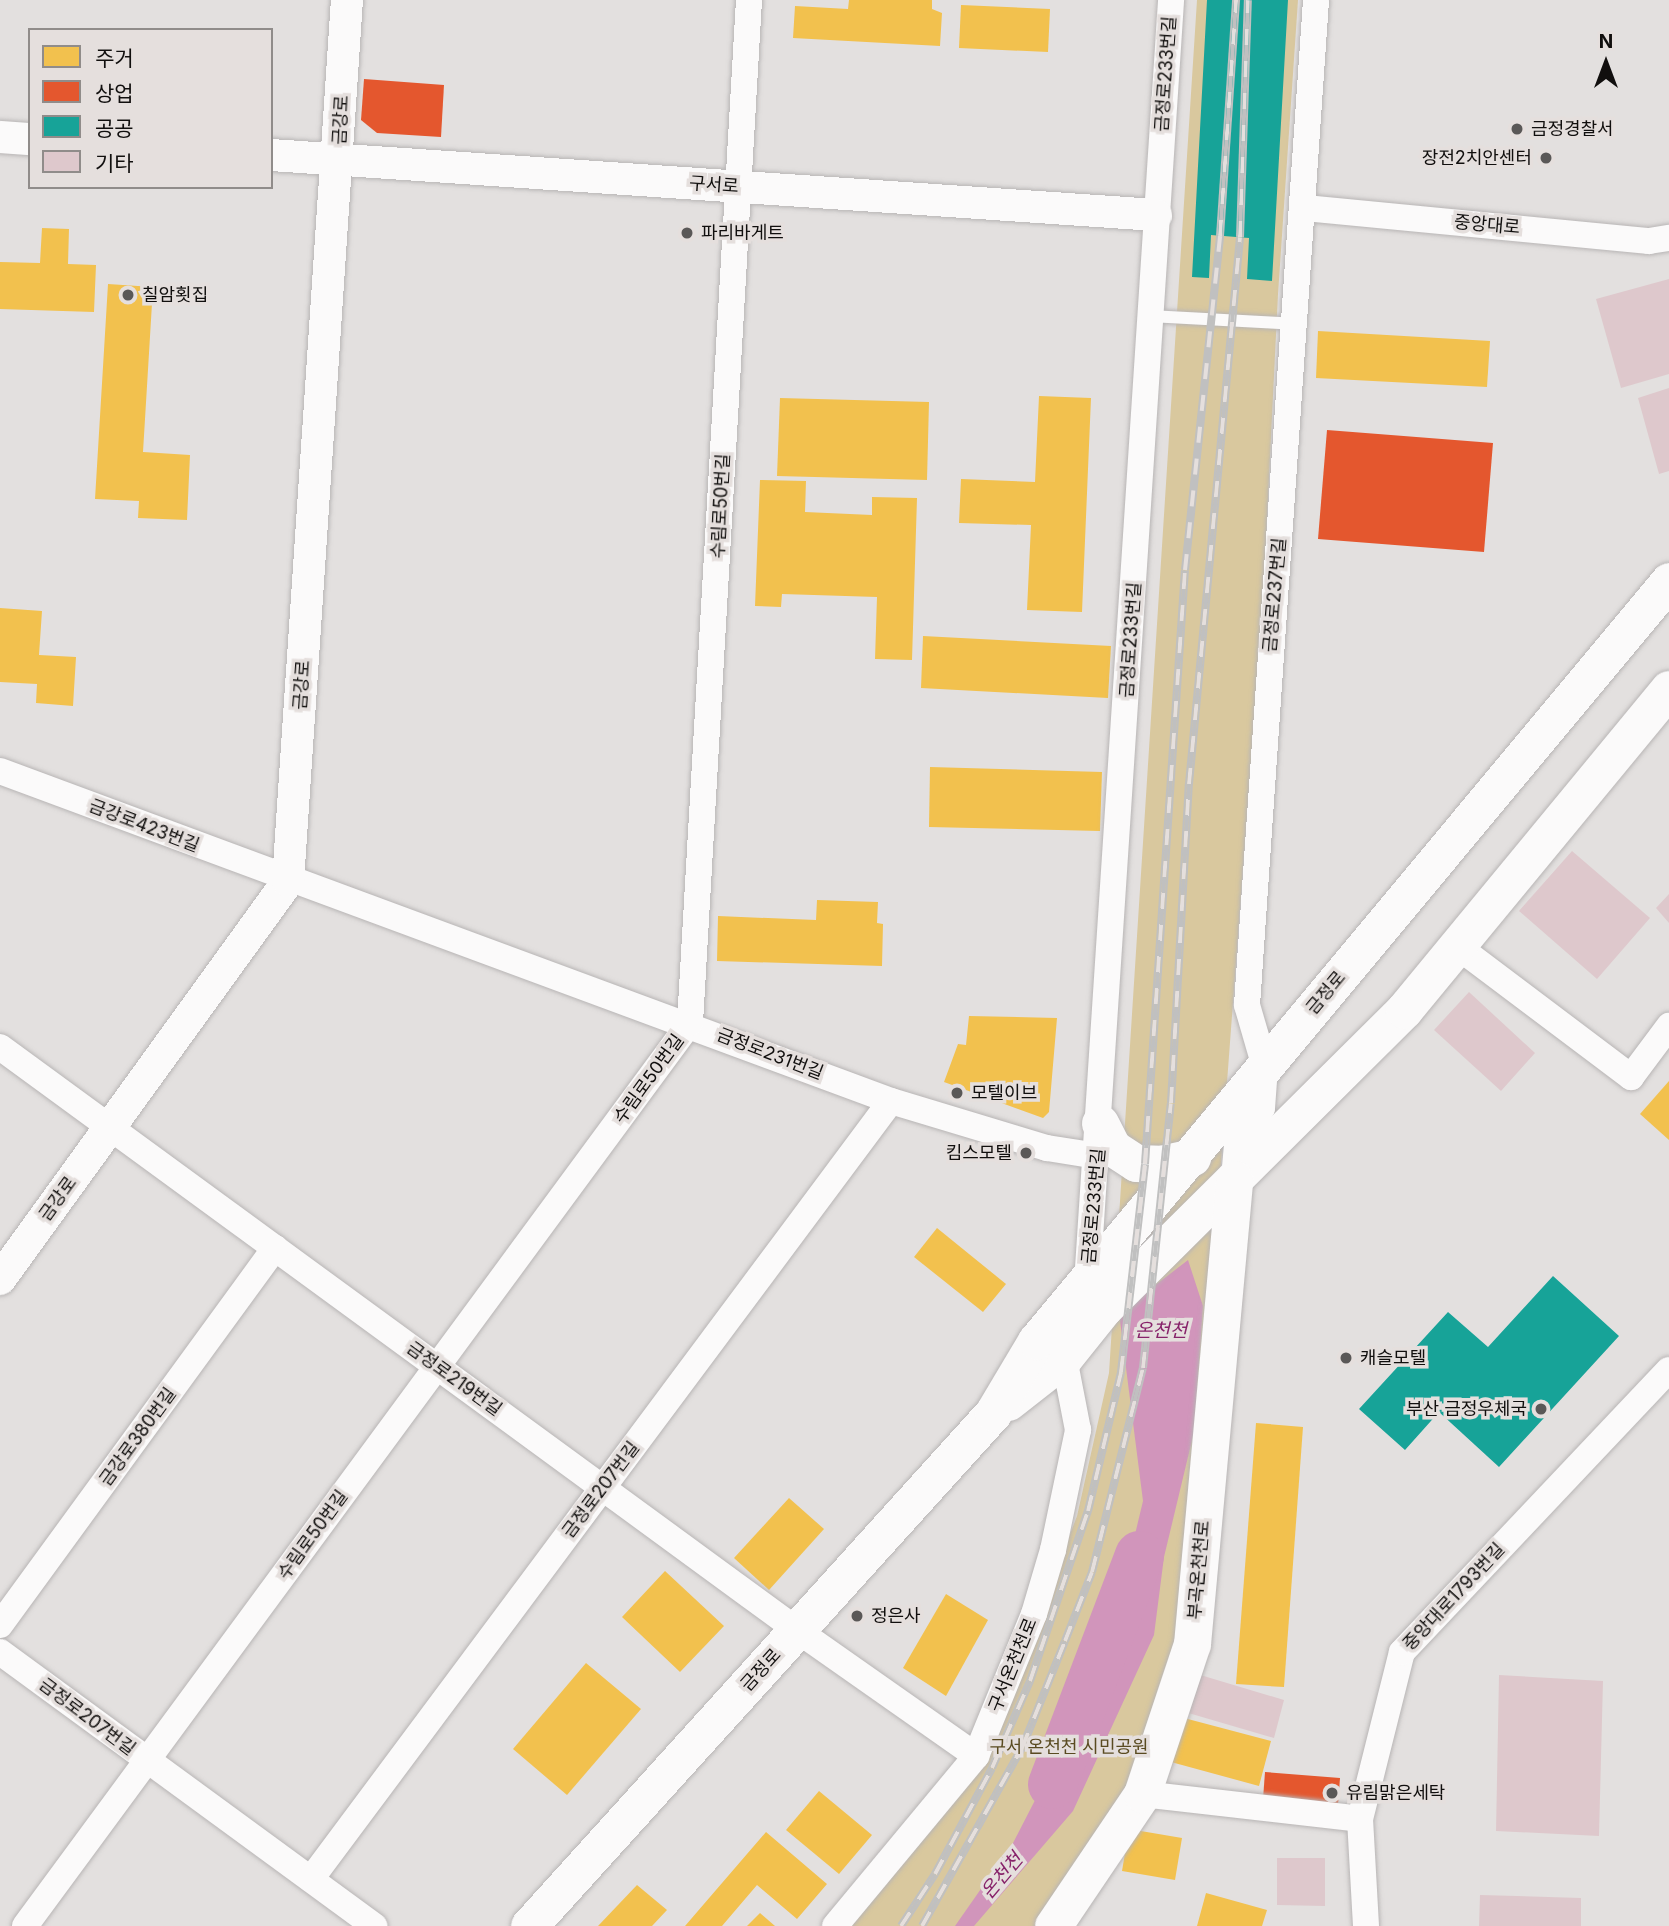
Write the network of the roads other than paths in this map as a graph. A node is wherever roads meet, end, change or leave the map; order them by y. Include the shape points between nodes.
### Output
1 (346, 0) edge
2 (750, 0) edge
3 (1171, 0) edge
4 (1316, 0) edge
5 (0, 137) edge
6 (28, 139) edge
7 (273, 155) edge
8 (339, 160) junction
9 (740, 187) junction
10 (1305, 208) junction
11 (1156, 215) junction
12 (1669, 238) edge
13 (1161, 317) junction
14 (1297, 324) junction
15 (1669, 581) edge
16 (1669, 689) edge
17 (0, 771) edge
18 (288, 881) junction
19 (1457, 946) junction
20 (690, 1023) junction
21 (1669, 1026) edge
22 (0, 1047) edge
23 (1265, 1067) junction
24 (891, 1101) junction
25 (110, 1127) junction
26 (1099, 1139) junction
27 (1192, 1157) junction
28 (1229, 1185) junction
29 (275, 1248) junction
30 (0, 1279) edge
31 (1100, 1281) junction
32 (1063, 1357) junction
33 (437, 1367) junction
34 (1669, 1370) edge
35 (993, 1413) junction
36 (603, 1487) junction
37 (0, 1625) edge
38 (797, 1630) junction
39 (0, 1652) edge
40 (976, 1756) junction
41 (146, 1761) junction
42 (1142, 1794) junction
43 (1360, 1819) junction
44 (311, 1879) junction
45 (25, 1926) edge
46 (373, 1926) edge
47 (529, 1926) edge
48 (835, 1926) edge
49 (1053, 1926) edge
50 (1366, 1926) edge

1 - 8 street, 금강로
2 - 9 street, 수림로50번길
3 - 11 street, 금정로233번길
4 - 10 street, 금정로237번길
5 - 6 street
7 - 8 street, 구서로
8 - 9 street, 구서로
8 - 18 street, 금강로
9 - 11 street, 구서로
9 - 20 street, 수림로50번길
10 - 12 street, 중앙대로 via 1649,241
10 - 14 street, 금정로237번길
11 - 13 street, 금정로233번길
13 - 14 lane
13 - 26 street, 금정로233번길
14 - 23 street, 금정로237번길 via 1247,1005
15 - 23 main road, 금정로
16 - 19 main road, 금정로
17 - 18 street, 금강로423번길
18 - 20 street, 금정로231번길
18 - 25 street, 금강로
19 - 21 street via 1631,1077
19 - 28 main road, 금정로 via 1404,1010
20 - 24 street, 금정로231번길
20 - 33 street, 수림로50번길
22 - 25 street, 금정로219번길
23 - 27 main road, 금정로
23 - 28 street, 금정로237번길 via 1262,1108 1237,1142
24 - 26 street, 금정로231번길 via 1047,1148
24 - 36 street, 금정로207번길
25 - 29 street, 금정로219번길
25 - 30 street, 금강로
26 - 27 main road via 1136,1163
26 - 31 street, 금정로233번길
27 - 31 main road, 금정로
28 - 31 main road, 금정로
28 - 42 main road, 부곡온천천로 via 1192,1644
29 - 33 street, 금정로219번길
29 - 37 street, 금강로380번길
31 - 32 main road, 금정로
31 - 35 main road, 금정로 via 1036,1340
32 - 35 main road, 금정로
32 - 40 street, 구서온천천로 via 1078,1430 1053,1550 1034,1614
33 - 36 street, 금정로219번길
33 - 41 street, 수림로50번길
34 - 43 street, 중앙대로1793번길 via 1402,1652
35 - 38 main road, 금정로
36 - 38 street, 금정로219번길
36 - 44 street, 금정로207번길
38 - 40 street, 금정로219번길
38 - 47 main road, 금정로
39 - 41 street, 금정로207번길
40 - 48 street, 구서온천천로
41 - 44 street, 금정로207번길
41 - 45 street, 수림로50번길
42 - 43 street
42 - 49 main road, 부곡온천천로
43 - 50 street, 중앙대로1793번길
44 - 46 street, 금정로207번길

